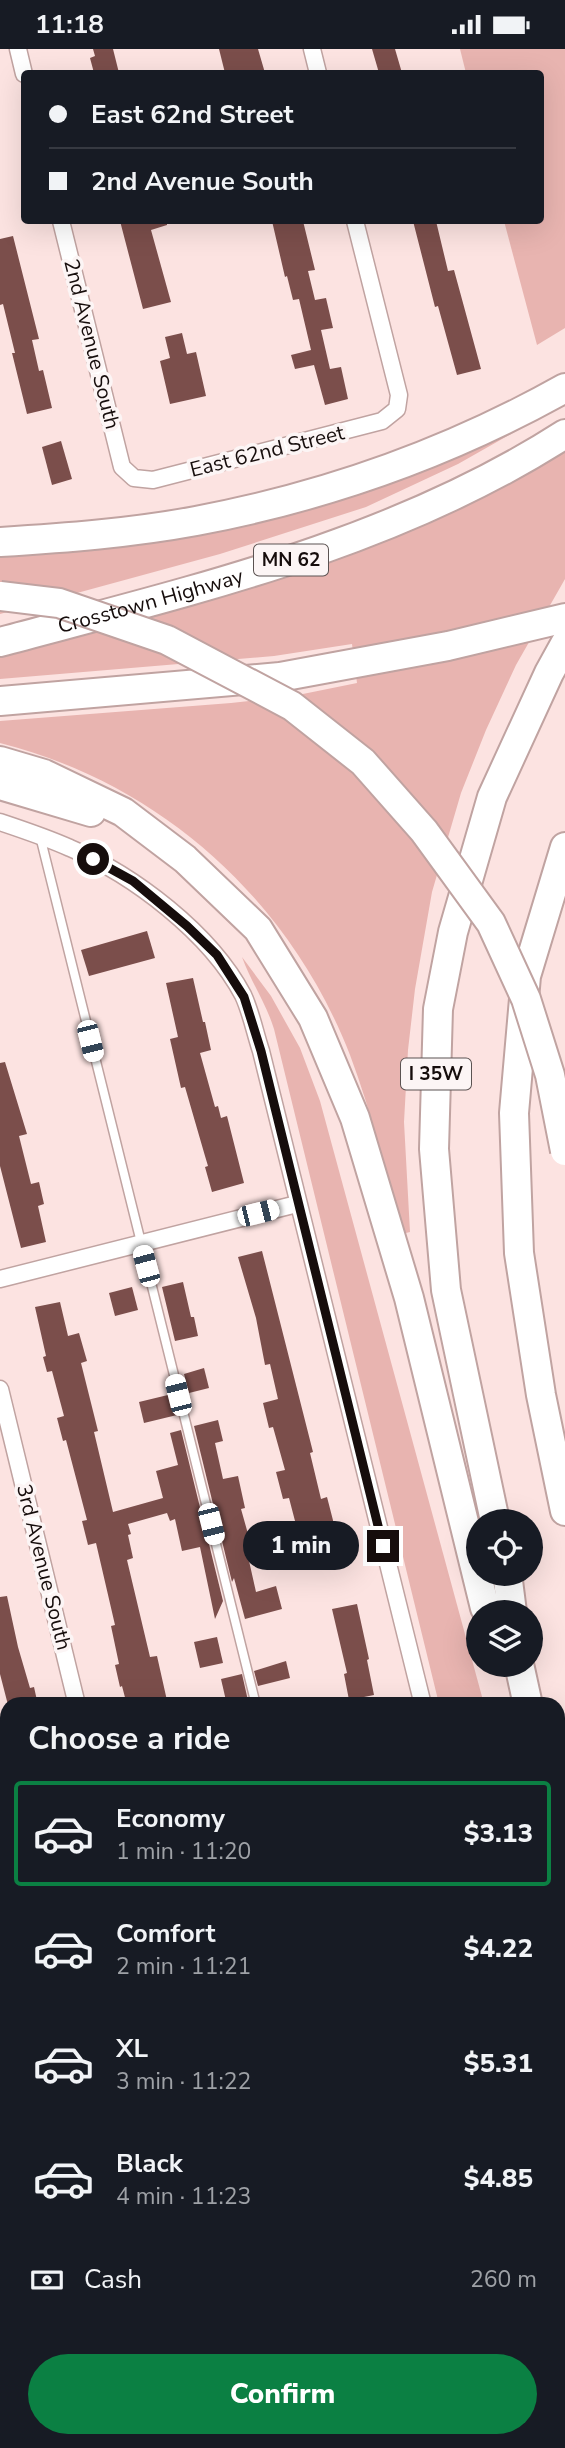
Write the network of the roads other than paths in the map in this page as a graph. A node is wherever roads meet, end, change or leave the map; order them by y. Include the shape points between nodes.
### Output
1 (18, 49) edge
2 (312, 49) edge
3 (23, 70) edge
4 (317, 70) edge
5 (62, 224) edge
6 (356, 224) edge
7 (565, 388) edge
8 (565, 434) edge
9 (122, 467) joint
10 (0, 542) edge
11 (0, 596) edge
12 (565, 618) edge
13 (0, 642) edge
14 (565, 644) edge
15 (0, 701) edge
16 (0, 761) edge
17 (0, 785) edge
18 (0, 822) edge
19 (40, 836) junction
20 (565, 847) edge
21 (185, 859) junction
22 (565, 1151) edge
23 (297, 1204) junction
24 (140, 1242) junction
25 (0, 1279) edge
26 (0, 1389) edge
27 (492, 1509) edge
28 (565, 1511) edge
29 (483, 1600) edge
30 (522, 1677) edge
31 (75, 1697) edge
32 (254, 1697) edge
33 (421, 1697) edge
34 (527, 1697) edge

1 - 3 street
2 - 4 street
5 - 9 street, 2nd Avenue South
6 - 9 street, East 62nd Street via 399,395 397,409 382,421 153,480 134,478
7 - 10 highway via 413,460 283,501 124,532
8 - 13 highway, Crosstown Highway / MN 62 via 459,493 317,552
11 - 22 highway, bridge via 59,603 167,640 292,706 363,762 424,831 491,923 526,999 550,1075
12 - 15 highway via 448,646 280,677
14 - 27 highway, I 35W via 492,797 453,932 438,1009 434,1149 446,1290
16 - 21 highway via 44,774 123,812
17 - 21 highway via 91,812
18 - 19 street
19 - 23 street via 133,881 217,955 244,997
19 - 24 lane
20 - 28 highway via 526,976 514,1113 519,1253
21 - 29 highway via 258,929 313,1018 355,1118 409,1298
23 - 24 street
23 - 33 street
24 - 25 street
24 - 32 lane
26 - 31 street, 3rd Avenue South
30 - 34 highway

